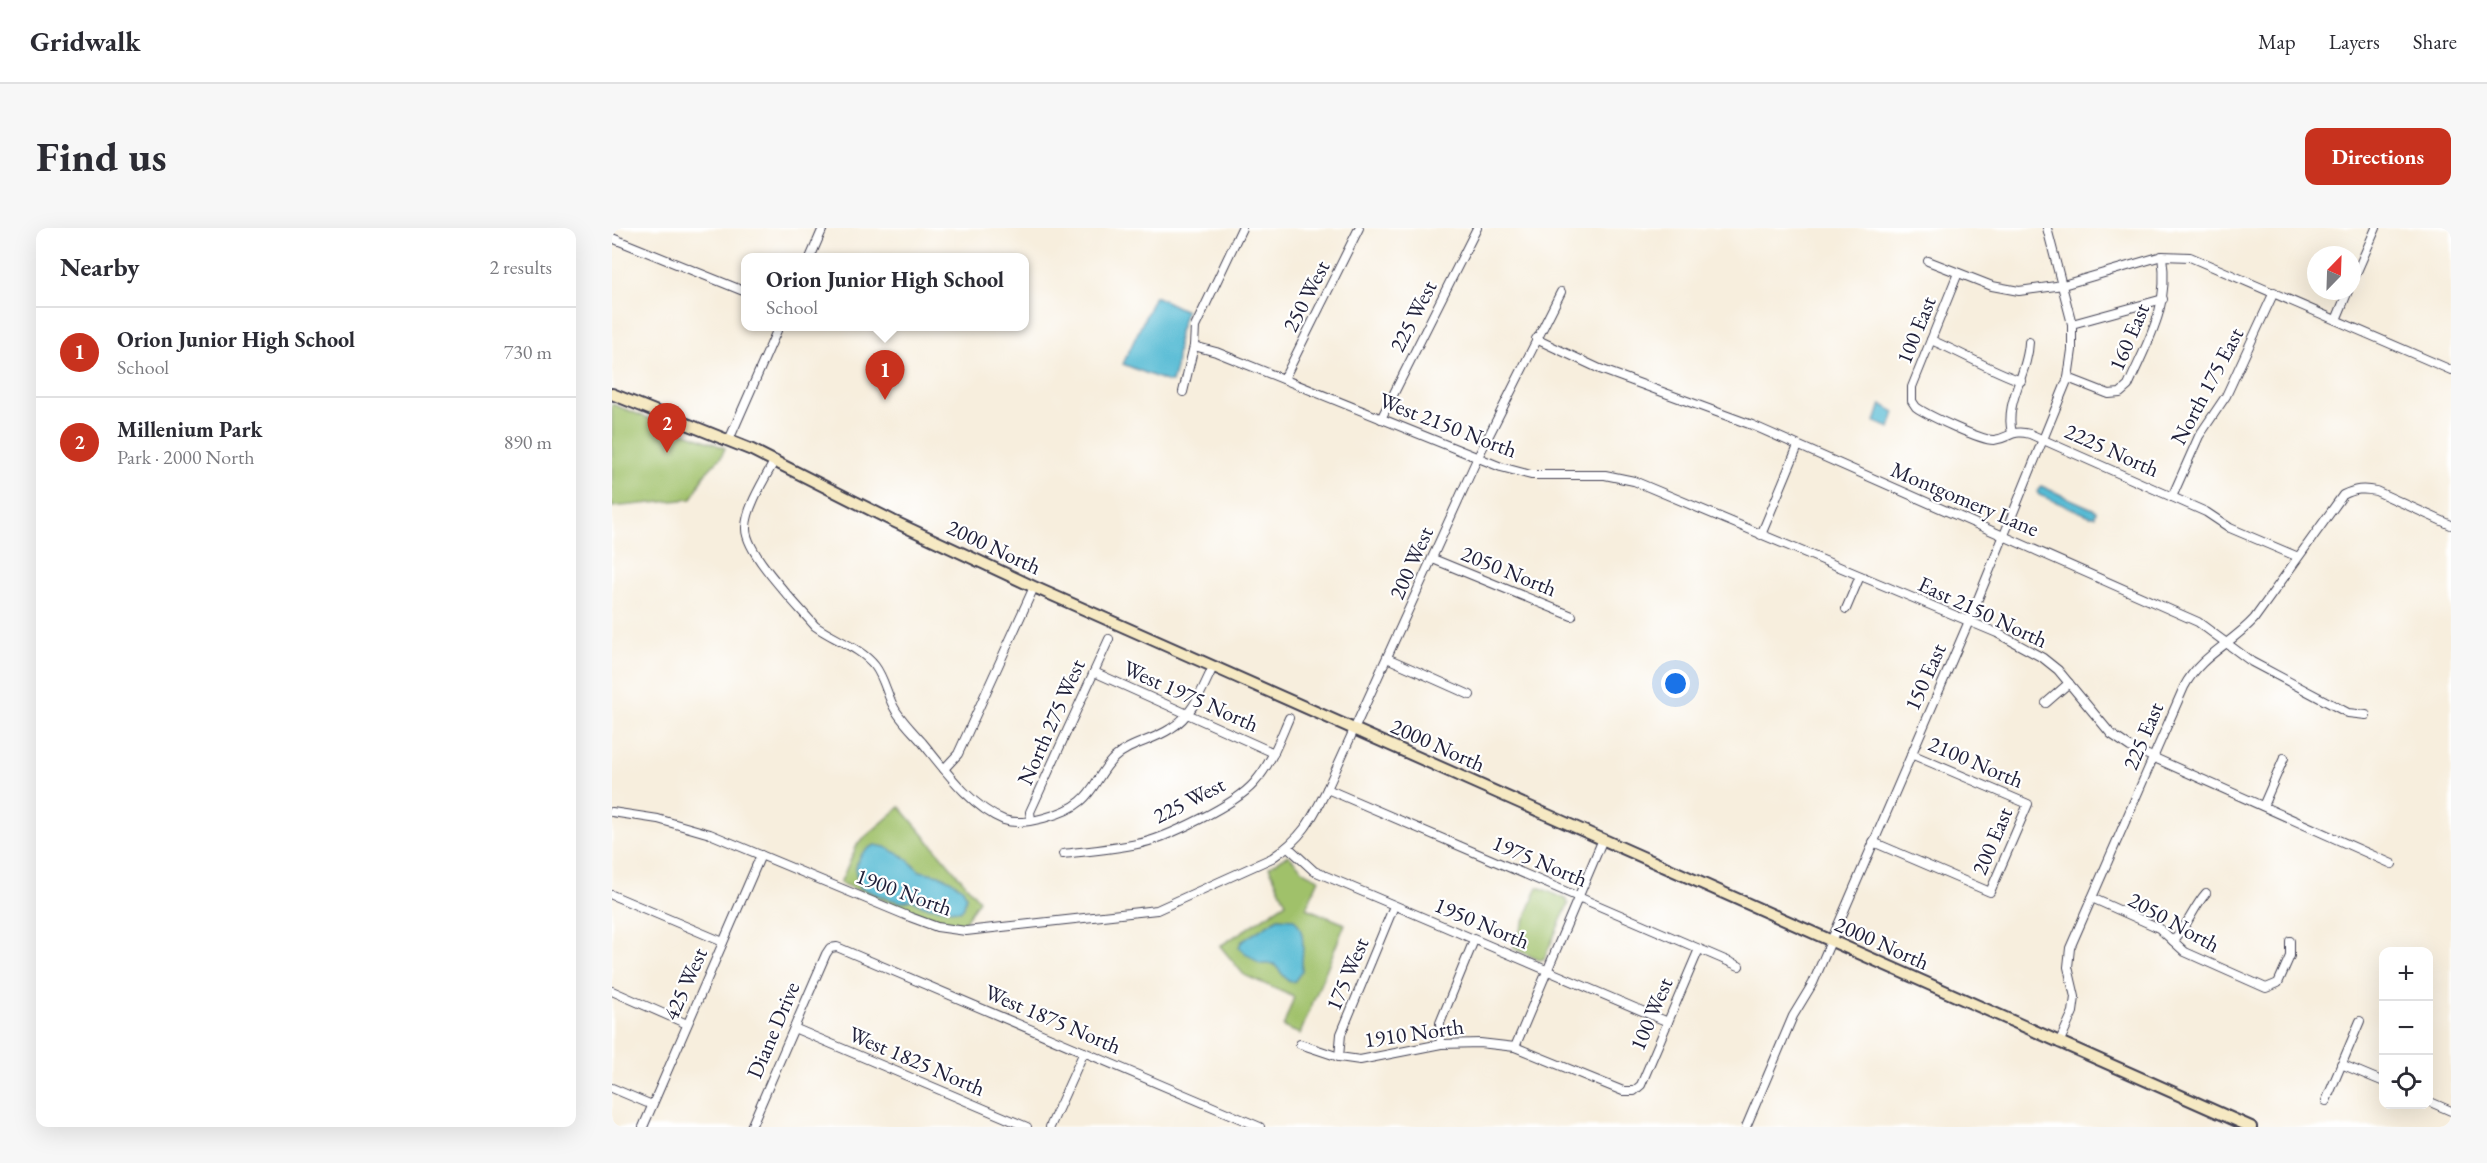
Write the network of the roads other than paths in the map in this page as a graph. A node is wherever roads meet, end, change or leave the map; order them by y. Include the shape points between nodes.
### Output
1 (823, 228) edge
2 (1242, 228) edge
3 (1359, 228) edge
4 (1477, 228) edge
5 (2047, 228) edge
6 (2376, 228) edge
7 (612, 238) edge
8 (812, 253) edge
9 (2162, 256) junction
10 (1928, 261) dead end
11 (2361, 262) edge
12 (1958, 273) junction
13 (2063, 285) junction
14 (741, 290) edge
15 (1561, 292) dead end
16 (2274, 292) junction
17 (2163, 299) junction
18 (2344, 300) edge
19 (2336, 320) junction
20 (2072, 324) junction
21 (777, 331) edge
22 (1536, 339) junction
23 (1931, 340) junction
24 (2029, 342) dead end
25 (1194, 346) junction
26 (2451, 370) edge
27 (2068, 378) junction
28 (1284, 380) junction
29 (2021, 381) junction
30 (1183, 392) dead end
31 (612, 394) edge
32 (1912, 401) joint
33 (1381, 419) junction
34 (2012, 433) junction
35 (729, 440) junction
36 (2043, 440) junction
37 (1798, 446) junction
38 (1477, 459) junction
39 (775, 460) junction
40 (2172, 496) junction
41 (2451, 525) edge
42 (2004, 534) junction
43 (1761, 535) junction
44 (2296, 556) junction
45 (1433, 559) junction
46 (1860, 576) junction
47 (1034, 587) junction
48 (1846, 609) dead end
49 (1572, 616) dead end
50 (1969, 621) junction
51 (1109, 639) dead end
52 (2225, 643) junction
53 (1387, 658) junction
54 (1213, 667) junction
55 (1094, 672) junction
56 (2069, 683) junction
57 (1470, 695) dead end
58 (2046, 703) dead end
59 (1188, 714) junction
60 (2366, 715) dead end
61 (1289, 718) dead end
62 (1355, 729) junction
63 (1274, 753) junction
64 (1911, 754) junction
65 (2154, 758) junction
66 (2284, 758) dead end
67 (944, 769) junction
68 (1327, 789) junction
69 (2028, 804) joint
70 (2263, 806) junction
71 (612, 812) edge
72 (1031, 819) junction
73 (1603, 839) junction
74 (1873, 842) junction
75 (1288, 847) junction
76 (1063, 854) dead end
77 (761, 855) junction
78 (2392, 864) dead end
79 (2206, 893) dead end
80 (612, 895) edge
81 (1578, 897) junction
82 (2092, 898) junction
83 (1394, 906) junction
84 (1474, 940) junction
85 (1831, 941) junction
86 (2173, 941) junction
87 (2290, 941) dead end
88 (723, 942) junction
89 (830, 948) joint
90 (1699, 949) junction
91 (1739, 966) dead end
92 (1547, 971) junction
93 (612, 991) edge
94 (2360, 1021) dead end
95 (1668, 1022) junction
96 (687, 1024) junction
97 (794, 1028) junction
98 (2059, 1043) junction
99 (1300, 1044) dead end
100 (1441, 1044) junction
101 (1515, 1047) junction
102 (1084, 1052) junction
103 (1339, 1058) junction
104 (2341, 1064) junction
105 (2379, 1080) edge
106 (612, 1088) edge
107 (1634, 1091) joint
108 (2326, 1101) dead end
109 (2433, 1103) edge
110 (652, 1105) junction
111 (2451, 1111) edge
112 (643, 1127) edge
113 (751, 1127) edge
114 (1027, 1127) edge
115 (1050, 1127) edge
116 (1260, 1127) edge
117 (1746, 1127) edge
118 (2251, 1127) edge

1 - 8 street
2 - 25 street via 1195,327
3 - 28 street, 250 West
4 - 33 street, 225 West
5 - 13 street, 150 East
6 - 11 street
7 - 14 street
9 - 13 street
9 - 16 street via 2190,257
9 - 17 street, 160 East
10 - 12 street
12 - 13 street via 2019,291
12 - 23 street, 100 East
13 - 20 street, 150 East
15 - 22 street, 200 West
16 - 19 street
16 - 40 street, North 175 East via 2226,396 2199,436
17 - 20 street
17 - 27 street, 160 East via 2128,386 2120,393 2109,394
18 - 19 street
19 - 26 street
20 - 27 street, 150 East
21 - 35 street
22 - 37 street, Montgomery Lane via 1600,369 1733,417
22 - 38 street, 200 West
23 - 29 street
23 - 32 street, 100 East via 1912,387
24 - 29 street
25 - 28 street, West 2150 North
25 - 30 street
27 - 36 street, 150 East
28 - 33 street, West 2150 North
29 - 34 street via 2009,411
31 - 35 street, 2000 North
32 - 34 street, 2225 North via 1922,411 1983,439 1999,439
33 - 38 street, West 2150 North
34 - 36 street, 2225 North
35 - 39 street, 2000 North
36 - 40 street, 2225 North
36 - 42 street, 150 East
37 - 42 street, Montgomery Lane
37 - 43 street
38 - 43 street, West 2150 North via 1531,475 1605,475 1634,481
38 - 45 street, 200 West
39 - 47 street, 2000 North
39 - 67 street via 748,515 746,529 752,550 815,626 854,648 874,665 897,713
40 - 44 street, 2225 North via 2211,514 2230,528
41 - 44 street, 225 East via 2376,491 2352,490 2334,504
42 - 50 street, 150 East
42 - 52 street, Montgomery Lane via 2198,622
43 - 46 street, East 2150 North
44 - 52 street, 225 East via 2254,620
45 - 49 street, 2050 North
45 - 53 street, 200 West
46 - 48 street
46 - 50 street, East 2150 North
47 - 54 street, 2000 North
47 - 67 street via 958,754
50 - 56 street, East 2150 North via 2043,658
50 - 64 street, 150 East
51 - 55 street, North 275 West
52 - 60 street, Montgomery Lane via 2252,662 2348,713
52 - 65 street, 225 East via 2188,678
53 - 57 street
53 - 62 street, 200 West
54 - 59 street
54 - 62 street, 2000 North
55 - 59 street, West 1975 North
55 - 72 street, North 275 West via 1030,812
56 - 58 street
56 - 65 street, East 2150 North via 2111,734
59 - 63 street, West 1975 North
59 - 72 street via 1170,730 1137,743 1113,759 1081,802 1065,811
61 - 63 street, 225 West
62 - 68 street, 200 West
62 - 73 street, 2000 North
63 - 76 street, 225 West via 1253,785 1208,815 1139,844
64 - 69 street, 2100 North
64 - 74 street, 150 East
65 - 70 street, East 2150 North
65 - 82 street, 225 East
66 - 70 street
67 - 72 street via 994,816 1007,821
68 - 75 street, 200 West via 1309,825
68 - 81 street, 1975 North
69 - 74 street, 200 East via 1990,892
70 - 78 street, East 2150 North
71 - 77 street, 1900 North via 658,819 710,834
73 - 81 street
73 - 85 street, 2000 North
74 - 85 street, 150 East
75 - 77 street, 1900 North via 1157,910 966,931 937,927 910,917
75 - 83 street, 1950 North via 1314,871
77 - 88 street, 425 West
79 - 86 street
80 - 88 street
81 - 90 street, 1975 North
81 - 92 street
82 - 86 street, 2050 North via 2159,928
82 - 98 street, 225 East via 2070,948 2068,967 2075,997 2073,1012
83 - 84 street, 1950 North
83 - 103 street, 175 West via 1341,1034
84 - 92 street, 1950 North
84 - 100 street via 1440,1023
85 - 98 street, 2000 North
85 - 117 street, 150 East via 1793,1016
86 - 87 street, 2050 North via 2185,952 2266,988 2278,983 2290,956
88 - 96 street, 425 West
89 - 97 street, Diane Drive
89 - 102 street, West 1875 North via 837,947
90 - 91 street, 1975 North
90 - 95 street, 100 West
92 - 95 street, 1950 North
92 - 101 street
93 - 96 street
94 - 104 street
95 - 107 street, 100 West via 1641,1085
96 - 110 street, 425 West
97 - 113 street, Diane Drive
97 - 114 street, West 1825 North
98 - 118 street, 2000 North
99 - 103 street, 1910 North
100 - 101 street, 1910 North via 1480,1042
100 - 103 street, 1910 North via 1360,1060
101 - 107 street, 1910 North via 1623,1091
102 - 115 street
102 - 116 street, West 1875 North
104 - 105 street
104 - 108 street
106 - 110 street
109 - 111 street
110 - 112 street, 425 West

